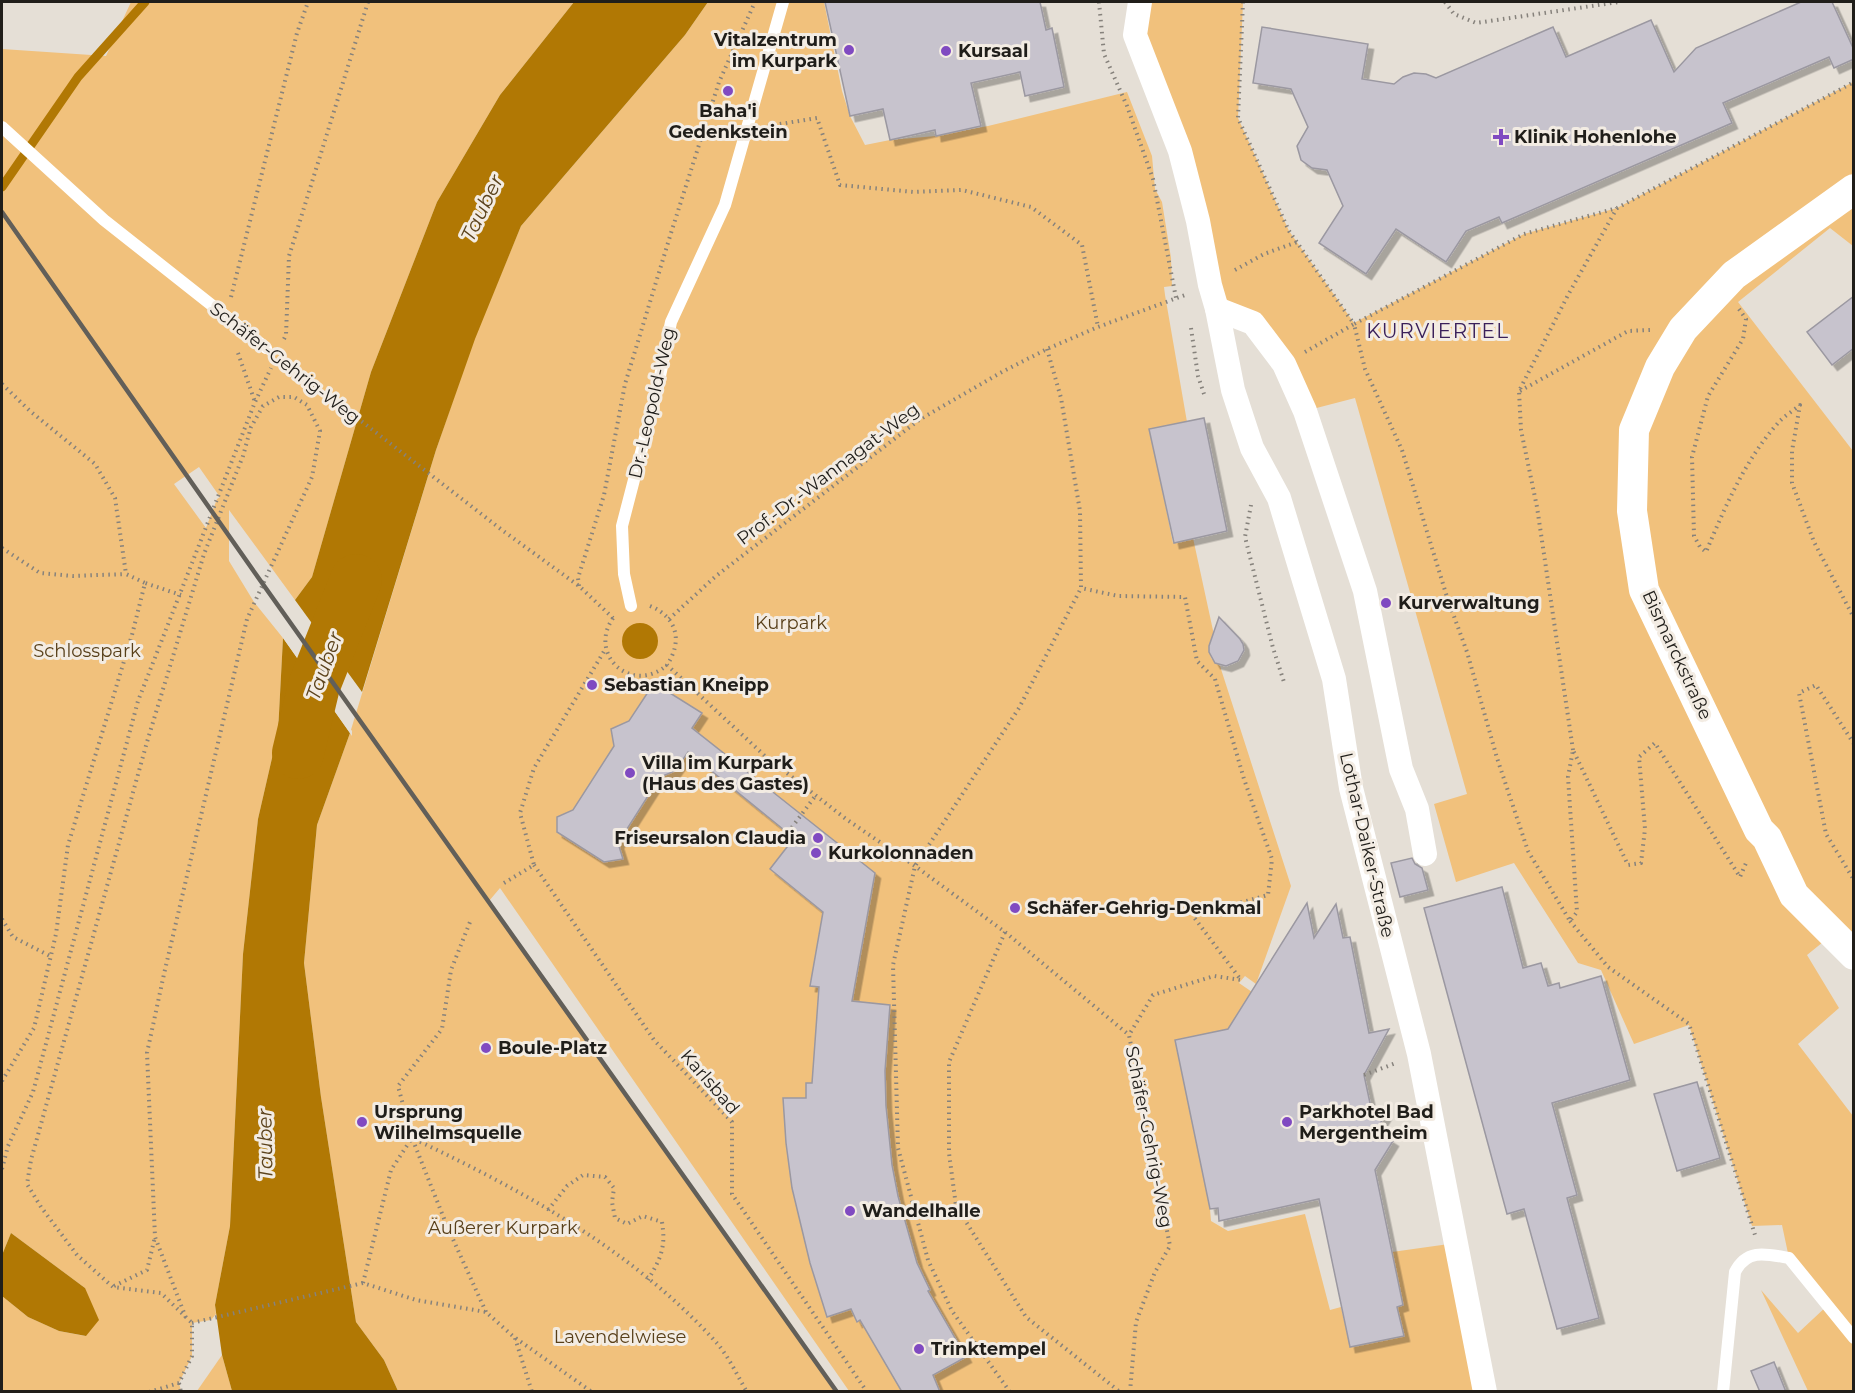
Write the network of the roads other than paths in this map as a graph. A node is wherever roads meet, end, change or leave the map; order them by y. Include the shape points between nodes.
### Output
1 (783, 2) edge
2 (1140, 2) edge
3 (2, 127) edge
4 (1854, 189) edge
5 (1217, 309) junction
6 (266, 348) road end
7 (631, 606) road end
8 (1425, 854) dead end
9 (1854, 955) edge
10 (1854, 1338) edge
11 (1485, 1392) edge
12 (1723, 1392) edge

1 - 7 lane, Dr.-Leopold-Weg via 726,206 670,322 657,391 622,526 624,574
2 - 5 street, Lothar-Daiker-Straße via 1135,35 1180,151
3 - 6 lane, Schäfer-Gehrig-Weg via 104,220
4 - 9 street, Bismarckstraße via 1734,275 1683,329 1660,367 1634,430 1632,511 1644,590 1759,830 1767,838 1794,895
5 - 8 street via 1253,323 1284,364 1305,411 1365,591 1401,769 1417,808
5 - 11 street, Lothar-Daiker-Straße via 1233,390 1252,448 1279,498 1334,679 1351,788 1419,1054
10 - 12 lane via 1790,1258 1760,1253 1740,1262 1735,1272

